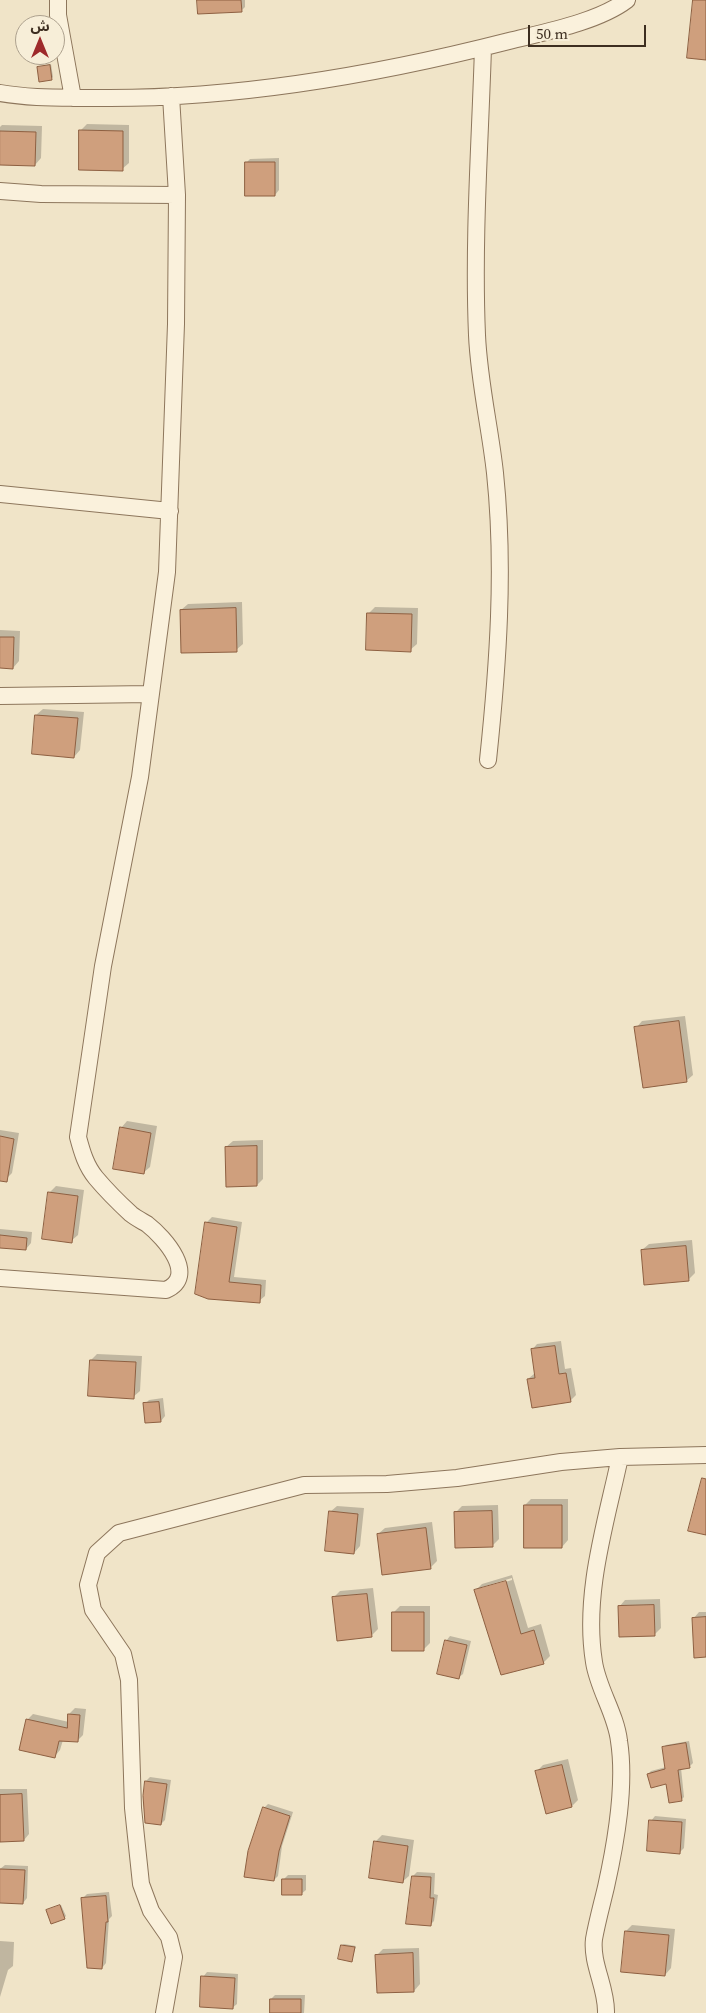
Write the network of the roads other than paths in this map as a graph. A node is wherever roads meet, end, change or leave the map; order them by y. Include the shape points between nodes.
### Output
1 (58, 0) edge
2 (627, 0) edge
3 (482, 48) junction
4 (0, 93) edge
5 (171, 96) junction
6 (73, 98) junction
7 (0, 191) edge
8 (177, 195) junction
9 (0, 494) edge
10 (170, 511) junction
11 (150, 694) junction
12 (0, 696) edge
13 (488, 760) dead end
14 (0, 1278) edge
15 (706, 1455) edge
16 (620, 1457) junction
17 (164, 2013) edge
18 (606, 2013) edge

1 - 6 street
2 - 3 street via 596,16
3 - 5 street via 272,88
3 - 13 street via 477,332 499,532 498,640
4 - 6 street via 43,99
5 - 6 street
5 - 8 street
7 - 8 street
8 - 10 street
9 - 10 street
10 - 11 street via 167,572
11 - 12 street
11 - 14 street via 140,777 103,966 78,1137 83,1157 95,1177 174,1253 179,1280 166,1290
15 - 16 street
16 - 17 street via 561,1462 457,1478 304,1486 119,1533 97,1553 88,1585 93,1610 123,1654 129,1680 132,1808 141,1884 151,1912 169,1937 174,1957
16 - 18 street via 590,1621 594,1664 619,1740 620,1795 613,1852 594,1940

